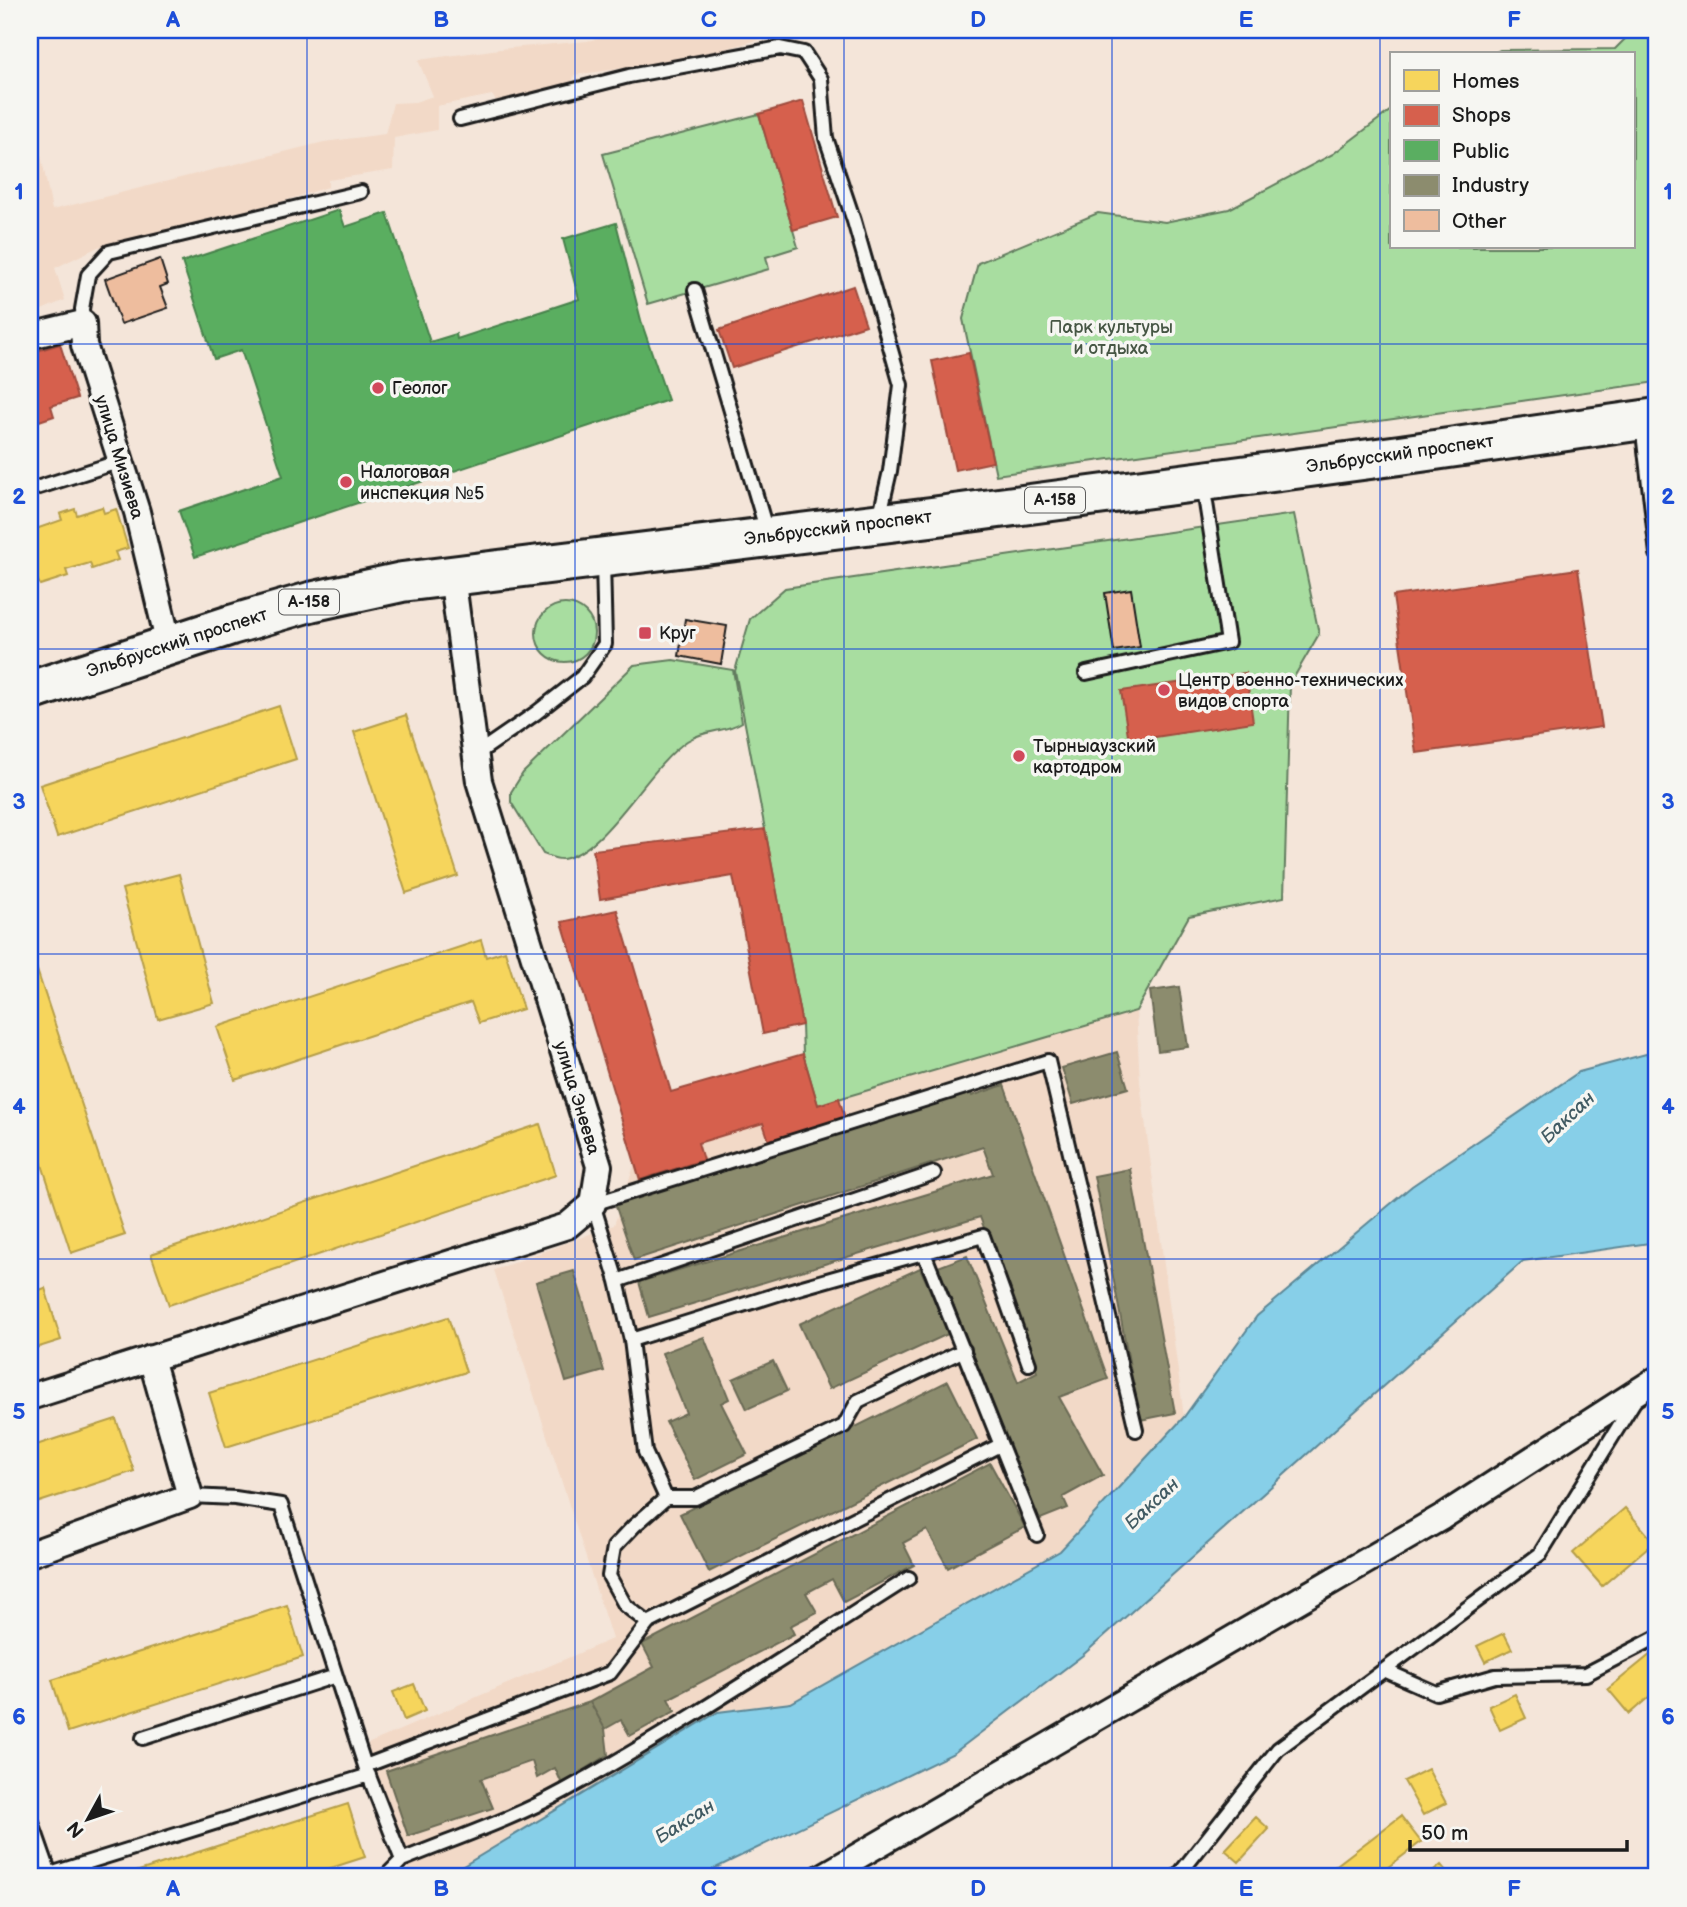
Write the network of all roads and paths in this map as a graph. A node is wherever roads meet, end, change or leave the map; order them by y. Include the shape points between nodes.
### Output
1 (460, 119) dead end
2 (361, 192) dead end
3 (695, 290) dead end
4 (83, 323) junction
5 (30, 337) edge
6 (1649, 419) edge
7 (121, 461) junction
8 (1202, 480) junction
9 (30, 490) edge
10 (878, 523) junction
11 (768, 537) junction
12 (1657, 554) edge
13 (603, 557) junction
14 (452, 575) junction
15 (169, 645) junction
16 (1086, 673) dead end
17 (30, 691) edge
18 (475, 755) junction
19 (934, 1173) dead end
20 (593, 1204) junction
21 (924, 1253) junction
22 (617, 1281) junction
23 (631, 1340) junction
24 (964, 1350) junction
25 (151, 1357) junction
26 (1028, 1364) dead end
27 (1649, 1385) edge
28 (30, 1397) edge
29 (1136, 1430) dead end
30 (1000, 1445) junction
31 (190, 1496) junction
32 (666, 1497) junction
33 (1037, 1535) dead end
34 (30, 1554) edge
35 (909, 1578) dead end
36 (648, 1623) junction
37 (1657, 1637) edge
38 (1384, 1670) junction
39 (336, 1676) junction
40 (143, 1738) dead end
41 (367, 1770) junction
42 (30, 1817) edge
43 (402, 1860) junction
44 (51, 1876) edge
45 (385, 1877) edge
46 (822, 1877) edge
47 (1177, 1877) edge

1 - 10 lane via 629,76 780,48 804,53 821,79 826,138 901,385
2 - 4 lane via 109,252 88,275
3 - 11 lane
4 - 5 street
4 - 7 street, улица Мизиева via 85,345
6 - 8 main road, Эльбрусский проспект / А-158
6 - 12 lane
7 - 9 lane
7 - 15 street, улица Мизиева
8 - 10 main road, Эльбрусский проспект / А-158
8 - 16 lane via 1228,642
10 - 11 main road, Эльбрусский проспект / А-158
11 - 13 main road, Эльбрусский проспект / А-158
13 - 14 main road, Эльбрусский проспект / А-158
13 - 18 lane via 605,644 582,677
14 - 15 main road, Эльбрусский проспект / А-158 via 337,596
14 - 18 street, улица Энеева
15 - 17 main road, Эльбрусский проспект / А-158
18 - 20 street, улица Энеева via 479,781 599,1166
19 - 22 lane
20 - 22 lane
20 - 25 street via 566,1226
20 - 29 lane via 1048,1061
21 - 23 lane
21 - 24 lane
21 - 26 lane via 983,1236
22 - 23 lane
23 - 32 lane via 645,1451
24 - 30 lane
24 - 32 lane via 858,1401 844,1426 695,1497
25 - 28 street
25 - 31 street
27 - 38 lane via 1540,1554
27 - 46 street via 1442,1517
30 - 33 lane
30 - 36 lane
31 - 34 street
31 - 39 lane via 281,1505
32 - 36 lane via 614,1547 609,1576 625,1605
35 - 43 lane via 562,1792
36 - 41 lane via 610,1673
37 - 38 lane via 1586,1674 1495,1676 1436,1693
38 - 47 lane via 1278,1749
39 - 40 lane
39 - 41 lane
41 - 43 lane
41 - 44 lane
42 - 44 lane
43 - 45 lane

